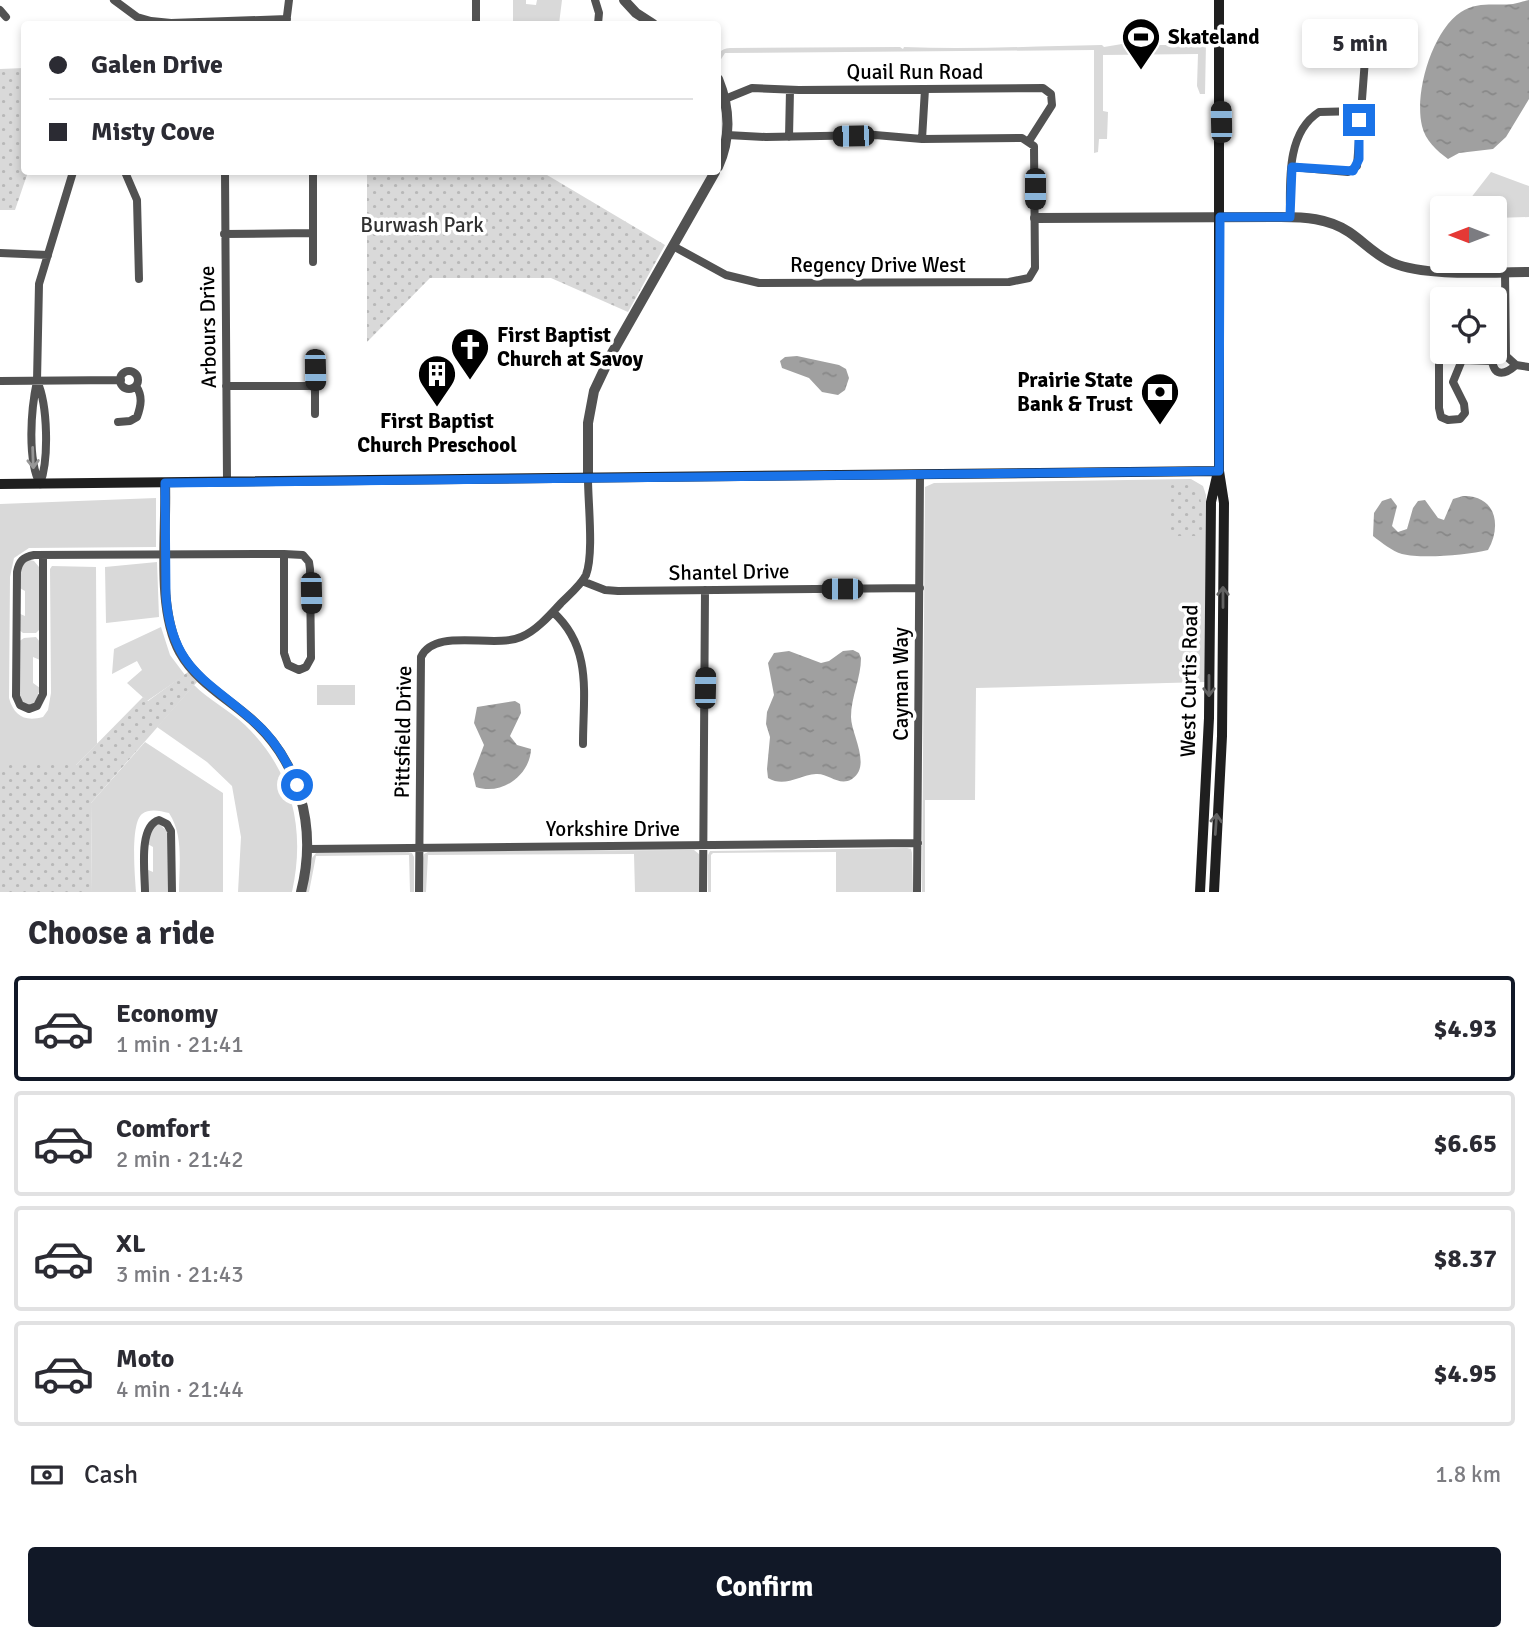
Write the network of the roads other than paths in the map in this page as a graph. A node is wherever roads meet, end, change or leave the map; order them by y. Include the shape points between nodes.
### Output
1 (114, 0) edge
2 (289, 0) edge
3 (476, 0) edge
4 (595, 0) edge
5 (624, 0) edge
6 (1219, 0) edge
7 (151, 21) edge
8 (286, 21) edge
9 (476, 21) edge
10 (598, 21) edge
11 (648, 21) edge
12 (1366, 46) dead end
13 (721, 89) edge
14 (925, 89) junction
15 (790, 90) junction
16 (724, 99) junction
17 (1360, 111) junction
18 (727, 135) junction
19 (789, 137) junction
20 (922, 139) junction
21 (1029, 141) junction
22 (721, 154) edge
23 (1292, 167) junction
24 (72, 175) edge
25 (126, 175) edge
26 (225, 175) edge
27 (313, 175) edge
28 (713, 175) edge
29 (1220, 217) junction
30 (1290, 217) junction
31 (1035, 218) junction
32 (313, 233) junction
33 (225, 234) junction
34 (673, 246) junction
35 (0, 253) edge
36 (48, 255) junction
37 (313, 262) dead end
38 (1430, 270) edge
39 (1507, 272) edge
40 (1529, 272) edge
41 (1505, 273) edge
42 (139, 279) dead end
43 (315, 354) dead end
44 (1510, 361) junction
45 (1439, 364) edge
46 (1459, 364) edge
47 (1493, 364) edge
48 (1529, 367) edge
49 (121, 380) junction
50 (0, 381) edge
51 (37, 382) junction
52 (136, 386) junction
53 (226, 386) junction
54 (315, 386) junction
55 (315, 414) dead end
56 (118, 422) dead end
57 (45, 432) junction
58 (32, 433) junction
59 (1219, 471) junction
60 (920, 476) junction
61 (589, 479) junction
62 (228, 481) junction
63 (165, 483) junction
64 (0, 484) edge
65 (40, 484) junction
66 (284, 554) junction
67 (166, 555) junction
68 (43, 556) junction
69 (582, 581) junction
70 (920, 588) junction
71 (705, 590) junction
72 (553, 612) junction
73 (583, 744) dead end
74 (918, 844) junction
75 (704, 846) junction
76 (420, 847) junction
77 (308, 849) junction
78 (145, 892) edge
79 (172, 892) edge
80 (301, 892) edge
81 (419, 892) edge
82 (703, 892) edge
83 (917, 892) edge
84 (1200, 892) edge
85 (1214, 892) edge

1 - 7 street
2 - 8 street
3 - 9 street
4 - 10 street
5 - 11 street
6 - 29 main road, West Curtis Road
12 - 17 street
13 - 16 street
14 - 15 street, Quail Run Road
14 - 20 street
14 - 21 street, Quail Run Road via 1047,90 1052,105
15 - 16 street, Quail Run Road via 752,88
15 - 19 street
16 - 18 street
17 - 23 street via 1327,111 1314,116 1298,135
17 - 23 street via 1359,159 1353,171
18 - 19 street
18 - 22 street
19 - 20 street
20 - 21 street
21 - 31 street, Regency Drive West via 1034,146
23 - 30 street
24 - 36 street
25 - 42 street via 137,200
26 - 33 street, Arbours Drive
27 - 32 street
28 - 34 street
29 - 30 street
29 - 31 street
29 - 59 main road, West Curtis Road
30 - 38 street via 1335,224 1385,259
31 - 34 street, Regency Drive West via 1035,268 1029,278 1009,282 759,284 726,275
32 - 33 street
32 - 37 street
33 - 53 street, Arbours Drive
34 - 61 street via 594,391 588,423
35 - 36 street
36 - 51 street via 39,284
39 - 40 street
41 - 44 street
43 - 54 street
44 - 47 street via 1506,374 1496,371
44 - 48 street
45 - 46 street via 1439,415 1445,420 1460,419 1465,413 1453,382
49 - 51 street
49 - 52 street via 126,388
49 - 52 street via 126,372 134,372
50 - 51 street
51 - 57 street via 45,400
51 - 58 street
52 - 56 street via 141,406 137,417
53 - 54 street
53 - 62 street, Arbours Drive
54 - 55 street
57 - 58 street
57 - 65 street
58 -> 65 street via 33,472
59 - 60 main road
59 -> 84 main road, West Curtis Road via 1211,502 1209,718
85 -> 59 main road, West Curtis Road via 1223,722 1224,503
60 - 61 main road
60 - 70 street, Cayman Way
61 - 62 main road
61 - 69 street via 589,556
62 - 63 main road
63 - 65 main road
63 - 67 street
64 - 65 main road
66 - 66 street via 285,660 292,669 302,670 311,658 309,562 303,555
66 - 67 street
67 - 68 street
67 - 77 street via 167,613 180,651 200,678 261,728 279,750 303,804
68 - 68 street via 43,694 37,706 29,709 20,705 16,696 17,572 26,556
69 - 71 street, Shantel Drive via 605,590
69 - 72 street, Pittsfield Drive
70 - 71 street, Shantel Drive
70 - 74 street, Cayman Way
71 - 75 street
72 - 73 street via 574,635 582,659
72 - 76 street, Pittsfield Drive via 528,634 513,640 438,642 424,652 420,661
74 - 75 street, Yorkshire Drive
74 - 83 street, Cayman Way
75 - 76 street, Yorkshire Drive
75 - 82 street
76 - 77 street, Yorkshire Drive
76 - 81 street, Pittsfield Drive
77 - 80 street
78 - 79 street via 145,833 150,823 159,820 171,831

